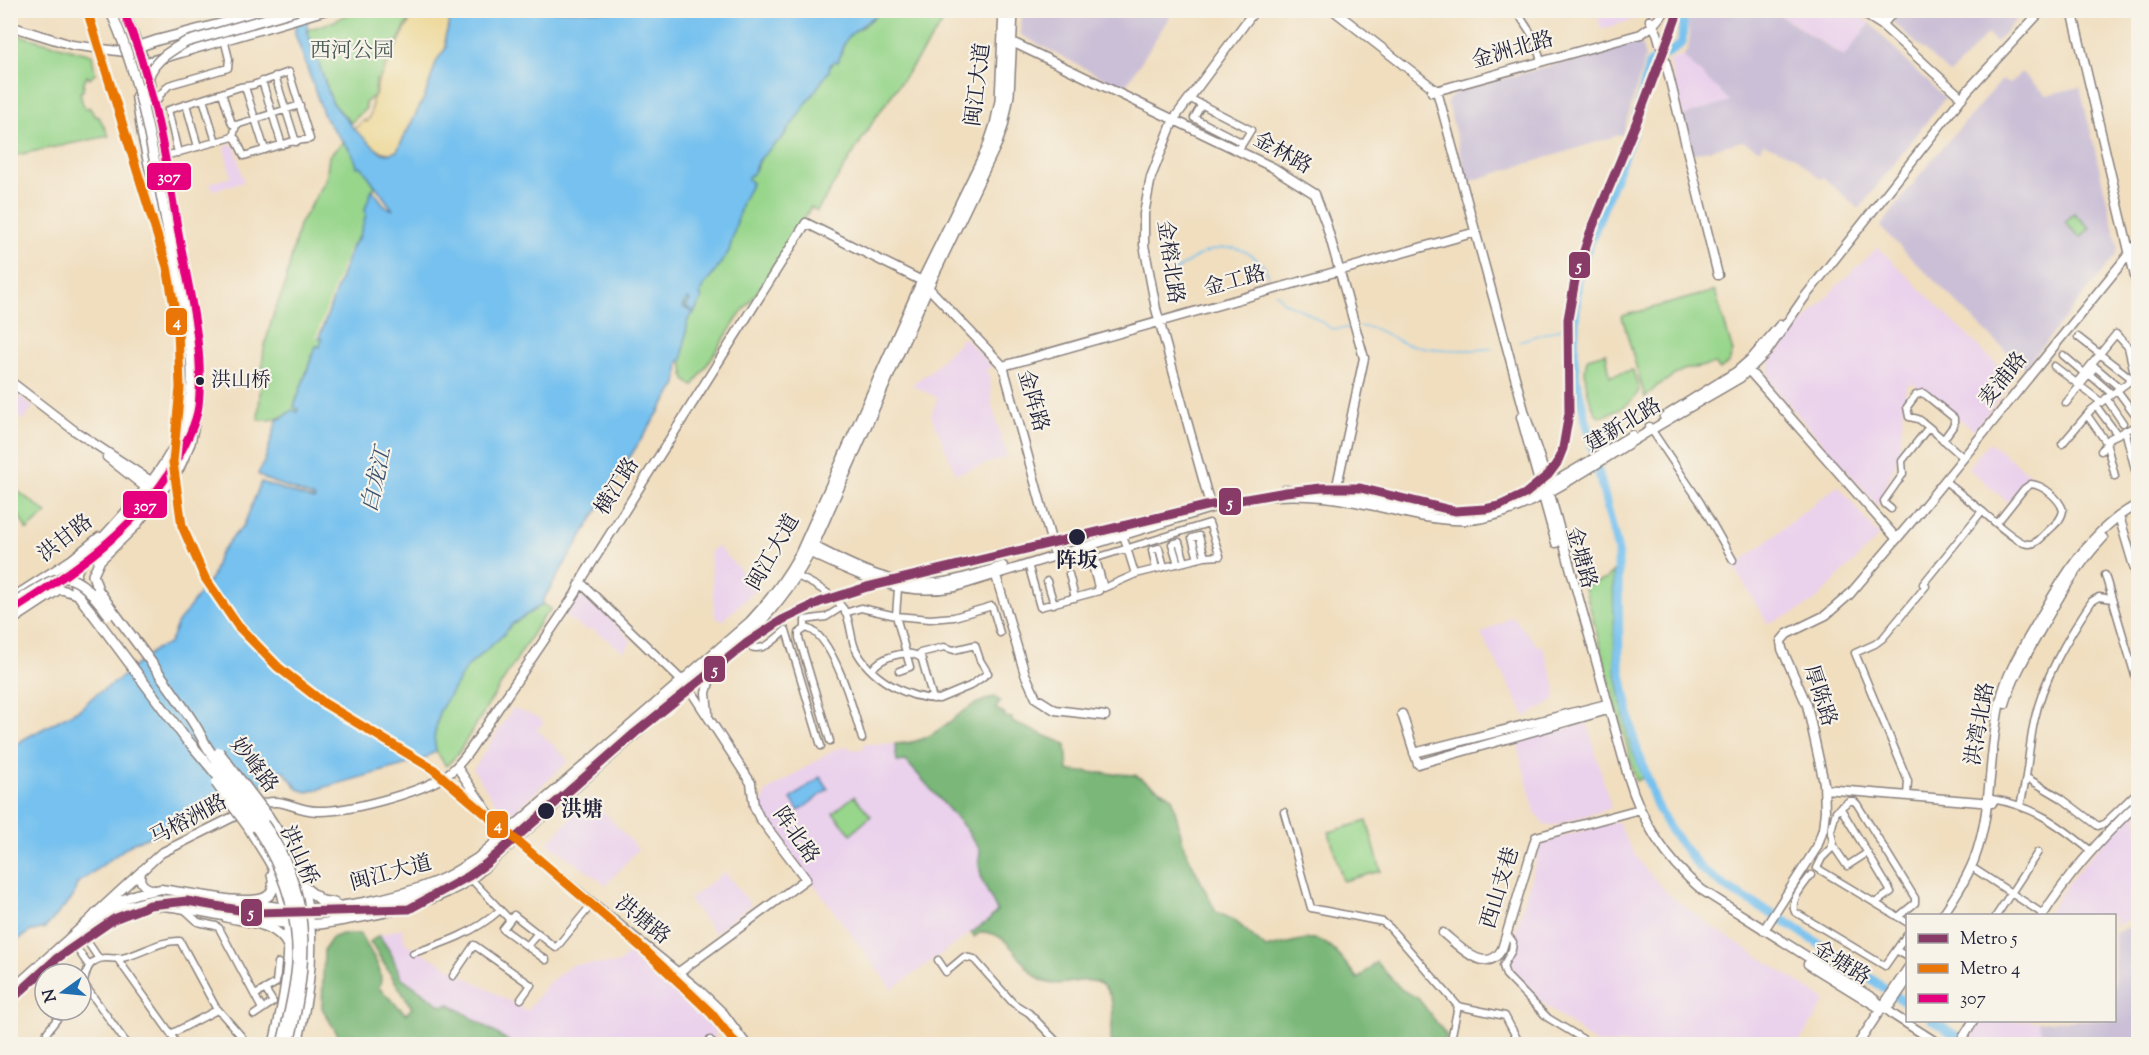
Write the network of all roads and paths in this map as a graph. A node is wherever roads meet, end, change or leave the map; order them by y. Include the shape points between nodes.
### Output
1 (108, 10) edge
2 (123, 10) edge
3 (274, 10) edge
4 (297, 10) edge
5 (325, 10) edge
6 (1004, 10) edge
7 (1013, 10) edge
8 (1255, 10) edge
9 (1333, 10) edge
10 (1515, 10) edge
11 (1659, 10) edge
12 (1666, 10) edge
13 (1858, 10) edge
14 (1895, 10) edge
15 (2042, 10) edge
16 (2072, 10) edge
17 (1652, 23) junction
18 (1882, 25) junction
19 (10, 26) edge
20 (224, 39) junction
21 (1012, 42) junction
22 (139, 47) junction
23 (125, 52) junction
24 (1540, 59) junction
25 (145, 63) junction
26 (275, 76) junction
27 (262, 81) junction
28 (245, 87) junction
29 (1433, 88) junction
30 (222, 93) junction
31 (1189, 98) junction
32 (1962, 98) junction
33 (203, 99) junction
34 (186, 104) junction
35 (1202, 104) junction
36 (155, 105) junction
37 (300, 105) junction
38 (286, 109) junction
39 (272, 113) junction
40 (255, 118) junction
41 (1174, 119) junction
42 (236, 125) junction
43 (233, 137) junction
44 (216, 142) junction
45 (296, 142) junction
46 (151, 145) junction
47 (282, 145) junction
48 (198, 147) junction
49 (1241, 147) junction
50 (265, 150) junction
51 (178, 153) junction
52 (165, 156) junction
53 (806, 223) joint
54 (1474, 232) junction
55 (2139, 243) edge
56 (2130, 254) junction
57 (1340, 270) junction
58 (1718, 275) dead end
59 (925, 284) junction
60 (2139, 289) edge
61 (182, 305) junction
62 (1159, 321) junction
63 (2078, 337) dead end
64 (2100, 354) junction
65 (2063, 355) dead end
66 (2093, 365) junction
67 (1003, 366) junction
68 (2054, 366) dead end
69 (1747, 367) junction
70 (2087, 373) junction
71 (2136, 378) edge
72 (10, 381) edge
73 (2078, 383) junction
74 (2139, 391) edge
75 (2109, 396) junction
76 (2066, 403) dead end
77 (2086, 415) junction
78 (2137, 417) edge
79 (194, 422) junction
80 (2123, 423) dead end
81 (2139, 425) edge
82 (1650, 428) junction
83 (1928, 428) junction
84 (2125, 430) junction
85 (2117, 434) junction
86 (1943, 440) junction
87 (2106, 442) junction
88 (2061, 444) dead end
89 (2101, 451) dead end
90 (1964, 458) junction
91 (2135, 470) dead end
92 (2115, 476) dead end
93 (1945, 481) junction
94 (149, 484) junction
95 (1544, 489) junction
96 (1335, 495) junction
97 (2139, 504) edge
98 (1210, 506) junction
99 (1891, 509) dead end
100 (2139, 510) edge
101 (1982, 511) junction
102 (2120, 519) junction
103 (1169, 522) junction
104 (1997, 523) junction
105 (112, 525) junction
106 (122, 530) tunnel mouth
107 (1172, 534) junction
108 (1123, 536) junction
109 (1897, 539) junction
110 (1090, 546) junction
111 (807, 547) junction
112 (1127, 548) junction
113 (1054, 551) junction
114 (1096, 558) junction
115 (1733, 560) dead end
116 (1181, 563) junction
117 (1028, 564) junction
118 (1164, 567) junction
119 (1156, 569) junction
120 (995, 571) junction
121 (1069, 574) dead end
122 (1135, 574) junction
123 (49, 575) junction
124 (2105, 575) dead end
125 (797, 576) junction
126 (1047, 580) dead end
127 (2139, 580) edge
128 (581, 583) junction
129 (898, 588) junction
130 (52, 593) junction
131 (79, 595) junction
132 (1075, 597) junction
133 (10, 599) edge
134 (2112, 599) junction
135 (1054, 604) junction
136 (22, 605) tunnel mouth
137 (10, 606) edge
138 (842, 607) junction
139 (10, 612) edge
140 (846, 613) junction
141 (896, 616) junction
142 (10, 622) edge
143 (805, 628) junction
144 (1000, 633) dead end
145 (745, 638) junction
146 (141, 650) junction
147 (906, 654) junction
148 (922, 658) junction
149 (714, 664) junction
150 (2136, 666) edge
151 (872, 670) junction
152 (899, 671) dead end
153 (685, 684) junction
154 (2139, 686) edge
155 (933, 699) junction
156 (1604, 708) junction
157 (1402, 714) dead end
158 (1105, 716) dead end
159 (710, 719) junction
160 (193, 722) junction
161 (185, 737) junction
162 (862, 739) dead end
163 (830, 741) dead end
164 (821, 746) dead end
165 (1414, 753) junction
166 (457, 766) junction
167 (2027, 778) junction
168 (1825, 789) junction
169 (2139, 791) edge
170 (1907, 796) junction
171 (1990, 801) junction
172 (2020, 805) junction
173 (2132, 805) edge
174 (1840, 807) junction
175 (1637, 809) junction
176 (1284, 812) dead end
177 (506, 833) junction
178 (1820, 839) junction
179 (515, 841) junction
180 (1831, 848) junction
181 (262, 851) junction
182 (2091, 851) junction
183 (2038, 852) dead end
184 (1867, 853) junction
185 (496, 857) junction
186 (478, 858) junction
187 (143, 868) junction
188 (1976, 870) junction
189 (1811, 875) dead end
190 (471, 879) junction
191 (304, 887) junction
192 (155, 890) junction
193 (2011, 893) junction
194 (233, 900) junction
195 (357, 902) junction
196 (1875, 903) junction
197 (185, 910) junction
198 (308, 910) junction
199 (500, 910) junction
200 (587, 910) dead end
201 (1943, 914) edge
202 (1949, 914) edge
203 (1997, 914) edge
204 (2042, 914) edge
205 (2044, 914) edge
206 (284, 916) junction
207 (226, 917) junction
208 (1898, 917) junction
209 (510, 920) junction
210 (1906, 922) edge
211 (310, 926) junction
212 (87, 927) junction
213 (1764, 930) junction
214 (538, 933) junction
215 (1443, 933) dead end
216 (1906, 936) edge
217 (1506, 937) junction
218 (71, 940) junction
219 (527, 946) junction
220 (289, 949) junction
221 (1896, 950) junction
222 (413, 953) dead end
223 (1906, 956) edge
224 (117, 958) junction
225 (99, 959) junction
226 (546, 960) dead end
227 (938, 960) dead end
228 (86, 962) edge
229 (93, 963) edge
230 (278, 963) dead end
231 (679, 972) junction
232 (1906, 972) edge
233 (453, 976) dead end
234 (1906, 981) edge
235 (276, 983) junction
236 (266, 989) junction
237 (10, 992) edge
238 (1894, 994) junction
239 (255, 995) junction
240 (10, 999) edge
241 (521, 999) dead end
242 (93, 1000) edge
243 (273, 1002) junction
244 (1458, 1006) junction
245 (262, 1009) junction
246 (217, 1010) junction
247 (1886, 1011) junction
248 (254, 1015) dead end
249 (55, 1022) edge
250 (1973, 1022) edge
251 (171, 1034) junction
252 (1961, 1040) edge
253 (46, 1044) edge
254 (127, 1044) edge
255 (176, 1044) edge
256 (243, 1044) edge
257 (274, 1044) edge
258 (282, 1044) edge
259 (290, 1044) edge
260 (297, 1044) edge
261 (746, 1044) edge
262 (1059, 1044) edge
263 (1450, 1044) edge
264 (1520, 1044) edge
265 (1587, 1044) edge
266 (1858, 1044) edge
267 (1864, 1044) edge
268 (1939, 1044) edge

1 - 23 street
1 - 46 main road, bridge via 126,47
2 - 22 main road
3 - 22 main road
4 - 46 main road, bridge via 186,42 161,58 146,83
5 - 20 main road
6 - 59 main road, 闽江大道 via 1000,101 992,137
7 - 21 main road, 闽江大道
8 - 31 street, 金榕北路
9 - 29 street
10 - 24 street via 1534,38
11 - 17 street, 金洲北路
12 - 17 street, 金洲北路
13 - 18 street
14 - 18 street
15 - 32 street, 建新北路
16 - 56 street
17 - 24 street, 金洲北路
17 - 58 street via 1666,64
18 - 32 street
19 - 23 street via 72,45
20 - 25 main road
20 - 36 street via 228,68 169,86
21 - 41 street, 金林路
21 - 59 main road, 闽江大道 via 1009,95 1000,136 981,181
22 - 23 main road
22 - 25 main road
23 - 25 main road
23 - 61 street
24 - 29 street, 金洲北路
25 - 36 main road
26 - 27 street
26 - 37 street via 289,72
26 - 38 street
27 - 28 street
27 - 39 street
28 - 30 street
28 - 40 street
29 - 54 street, 金塘路
30 - 33 street
30 - 42 street via 232,124
31 - 35 street
31 - 41 street, 金榕北路
32 - 69 street, 建新北路
33 - 34 street
33 - 44 street
34 - 48 street
34 - 51 street via 168,110
35 - 49 street via 1194,118
35 - 49 street via 1251,130
36 - 52 main road
37 - 38 street
37 - 45 street via 310,139
38 - 39 street
38 - 45 street
39 - 40 street
39 - 47 street
40 - 42 street
40 - 50 street
41 - 49 street, 金林路
41 - 62 street, 金榕北路 via 1151,177 1144,214 1145,253
42 - 43 street
43 - 44 street
43 - 50 street via 244,156
44 - 48 street
45 - 47 street
46 - 61 main road, bridge
47 - 50 street
48 - 51 street
49 - 57 street, 金林路 via 1315,194
51 - 52 street
52 - 79 main road via 199,355 199,401
53 - 59 street, 金阵路
53 - 128 street, 横江路
54 - 57 street, 金工路
54 - 95 street, 金塘路
55 - 56 street, 麦浦路
56 - 60 street
56 - 90 street, 麦浦路
57 - 62 street, 金工路
57 - 96 street, 金林路 via 1364,362
59 - 67 street, 金阵路
59 - 111 main road, 闽江大道
61 - 94 main road via 192,360 189,405 175,444
62 - 67 street, 金工路
62 - 98 street, 金榕北路
63 - 64 street
64 - 66 street
64 - 71 street
64 - 71 street via 2116,334 2127,345
65 - 70 street
66 - 70 street
66 - 75 street
67 - 113 street, 金阵路
68 - 73 street
69 - 82 street, 建新北路
69 - 109 street
70 - 73 street
70 - 75 street
71 - 74 street
71 - 75 street
72 - 94 street
73 - 75 street
73 - 76 street
75 - 77 street
75 - 78 street
75 - 80 street
75 - 85 street
77 - 87 street
77 - 88 street
79 - 106 main road via 181,456 159,489
79 - 146 main road, 洪山桥, bridge via 186,453 166,487 135,526 100,560 93,575 98,590
81 - 84 street
82 - 95 street, 建新北路
82 - 115 street
83 - 86 street
83 - 86 street via 1908,415 1908,405 1914,396 1928,396 1954,418 1954,425
83 - 99 street via 1903,459 1902,475 1886,496 1885,504
84 - 85 street
84 - 91 street
85 - 87 street
86 - 90 street
87 - 89 street
87 - 92 street
90 - 93 street, 麦浦路
93 - 101 street
93 - 109 street, 麦浦路
94 - 105 main road
95 - 96 street, 建新北路 via 1507,503 1462,512
95 - 156 street, 金塘路
95 - 175 street, 金塘路
96 - 98 street, 建新北路 via 1279,490 1248,493
97 - 102 street, 洪湾北路
98 - 103 street, 建新北路
98 - 113 street, 建新北路
100 - 102 street, 洪湾北路
101 - 104 street
101 - 170 street via 1883,638 1855,653 1908,781
102 - 127 street
102 - 171 street, 洪湾北路 via 2076,560 2012,668 1997,715
103 - 107 street
103 - 108 street, 建新北路
104 - 104 street via 2028,544 2039,540 2061,518 2063,510 2058,500 2031,484
105 - 123 street, 洪甘路
105 - 131 main road via 82,560 74,581
107 - 112 street
107 - 116 street
107 - 116 street via 1209,523 1220,556
108 - 110 street, 建新北路
108 - 112 street
109 - 168 street, 厚陈路 via 1842,602 1781,641 1806,699
110 - 114 street
110 - 117 street, 建新北路
110 - 132 street via 1099,591
111 - 120 street, 建新北路 via 891,580 912,583 943,582
111 - 125 main road, 闽江大道
111 - 129 street, 建新北路 via 864,578
111 - 153 main road, 闽江大道 via 757,614
112 - 114 street
112 - 122 street
113 - 120 street, 建新北路
114 - 122 street via 1104,588
116 - 118 street
117 - 120 street, 建新北路
117 - 135 street via 1040,607
118 - 119 street
118 - 119 street via 1159,548 1152,550
119 - 122 street
120 - 129 street, 建新北路 via 946,589
120 - 158 street via 1024,674 1036,698 1055,710
121 - 132 street
123 - 130 street via 58,586
123 - 133 street, 洪甘路
124 - 134 street
125 - 138 street via 820,588
125 - 145 main road, 闽江大道
126 - 135 street
128 - 153 street, 阵北路
128 - 166 street, 横江路
129 - 141 street
130 - 131 street, 洪甘路 via 65,589
130 - 142 street, 洪甘路
131 - 161 main road, 洪山桥, bridge
132 - 135 street
134 - 150 street
134 - 167 street via 2099,597 2092,601 2054,666 2036,713
136 - 139 main road
137 - 146 main road, bridge via 58,578 78,581
138 - 140 street
138 - 143 street via 826,617 805,620
140 - 141 street via 861,608
140 - 151 street via 855,648
141 - 144 street via 946,618 992,606
141 - 147 street
143 - 162 street via 815,632 838,664
143 - 163 street via 799,638
145 - 149 main road, 闽江大道
145 - 164 street via 751,647 759,649 786,630
146 - 160 main road, 洪山桥, bridge
147 - 148 street
147 - 151 street via 881,660
147 - 152 street via 910,667
148 - 155 street
148 - 155 street via 920,653 944,646 954,650 975,645 988,673 952,695
149 - 153 main road, 闽江大道
149 - 159 street via 706,693
150 - 154 street
151 - 155 street via 900,690
153 - 159 street, 阵北路
153 - 177 main road, 闽江大道
153 - 179 main road, 闽江大道
156 - 165 street
156 - 165 street via 1418,765
156 - 175 street, 金塘路 via 1627,790
157 - 165 street
159 - 231 street, 阵北路 via 751,783 759,817 806,879
160 - 191 main road, 妙峰路, bridge via 268,816
160 - 259 main road, 洪山桥, bridge via 273,838 294,884 304,956
161 - 181 main road, 洪山桥, bridge
161 - 258 main road, bridge via 251,819 272,851 285,882 295,923 297,964
166 - 177 street, 洪塘路
166 - 187 street, 马榕洲路 via 440,779 416,789 340,809 313,811 283,801 267,801 166,849
167 - 172 street
167 - 173 street via 2096,825 2104,824
168 - 170 street
168 - 178 street, 厚陈路
169 - 173 street
170 - 171 street
171 - 172 street
171 - 188 street, 洪湾北路 via 1985,841
171 - 201 street, 洪湾北路 via 1973,863
172 - 182 street via 2055,822
173 - 182 street
174 - 180 street via 1834,813
174 - 184 street
174 - 208 street via 1851,800 1856,802 1914,898 1913,907
175 - 213 street, 金塘路 via 1685,875
175 - 217 street, 西山支巷 via 1536,837
175 - 247 street, 金塘路 via 1660,854 1693,889
176 - 244 street via 1311,908 1383,922
177 - 179 street, 洪塘路
177 - 186 main road, 闽江大道
178 - 180 street
178 - 213 street, 厚陈路
179 - 185 main road, 闽江大道
179 - 231 street, 洪塘路
180 - 184 street via 1847,866
180 - 196 street via 1817,868
181 - 194 main road via 273,880 271,891 258,901
181 - 206 main road via 275,873
182 - 205 street
183 - 193 street
184 - 196 street via 1891,892
185 - 186 main road via 429,894 343,912 428,891 457,878
185 - 190 main road
186 - 195 main road, 闽江大道 via 425,886
187 - 192 street via 141,883
187 - 212 street, 马榕洲路
188 - 193 street
188 - 202 street, 洪湾北路
189 - 221 street via 1794,902 1795,912 1885,966
190 - 199 street
190 - 211 main road via 428,902
191 - 195 main road via 326,903
191 - 198 main road, 妙峰路
192 - 194 street
192 - 212 street via 116,902
193 - 203 street
193 - 204 street
194 - 206 street
195 - 198 main road, 闽江大道
196 - 208 street
197 - 207 street
197 - 212 street via 149,906
197 - 239 street via 198,922 219,928
198 - 206 main road, 闽江大道
198 - 211 main road, 妙峰路
199 - 209 street
199 - 222 street via 465,934
200 - 214 street via 556,948
206 - 207 street
206 - 211 main road
206 - 212 main road via 152,900 118,909
206 - 220 main road
207 - 220 main road via 275,930
208 - 210 street
209 - 214 street via 514,915
209 - 219 street via 503,929
211 - 260 main road, 妙峰路 via 310,972
212 - 218 street
212 - 225 street
213 - 247 street, 金塘路 via 1874,999
214 - 219 street
215 - 217 street, 西山支巷 via 1470,955 1483,960 1500,953
216 - 221 street
217 - 265 street via 1513,942 1503,966 1506,975 1548,1018
218 - 228 street
218 - 237 street
218 - 240 street
219 - 226 street
220 - 257 main road via 287,983
221 - 223 street
224 - 225 street
224 - 246 street via 180,941
224 - 251 street
225 - 229 street
227 - 262 street via 946,972 964,957 972,957 1013,1003 1031,1014
230 - 235 street
231 - 261 street, 洪塘路 via 724,1014
232 - 238 street
233 - 241 street via 474,945 531,985
234 - 238 street
235 - 236 street
235 - 243 street
236 - 239 street
236 - 243 street
238 - 247 street
239 - 245 street
242 - 254 street
243 - 245 street
244 - 263 street
244 - 264 street via 1505,1016
245 - 248 street
246 - 251 street
246 - 256 street via 242,1037
247 - 266 street
247 - 267 street
247 - 268 street
249 - 253 street via 47,1032
250 - 252 street
251 - 255 street

